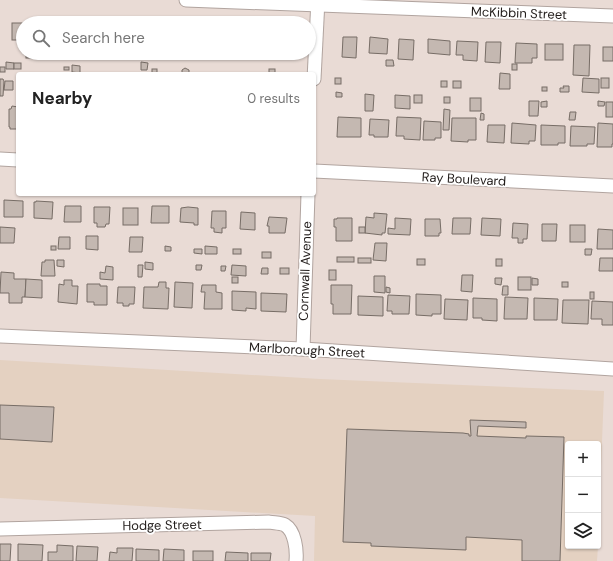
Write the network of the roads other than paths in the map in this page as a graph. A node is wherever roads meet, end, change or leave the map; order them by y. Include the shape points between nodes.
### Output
1 (186, 0) edge
2 (318, 3) edge
3 (613, 16) edge
4 (316, 41) edge
5 (315, 60) edge
6 (314, 72) edge
7 (0, 159) edge
8 (16, 160) edge
9 (316, 171) edge
10 (613, 186) edge
11 (308, 196) edge
12 (0, 336) edge
13 (303, 349) junction
14 (613, 369) edge
15 (0, 529) edge
16 (296, 561) edge

1 - 2 street, McKibbin Street
2 - 3 street, McKibbin Street
2 - 4 street
5 - 6 street
7 - 8 street
9 - 10 street, Ray Boulevard
11 - 13 street, Cornwall Avenue
12 - 13 street, Marlborough Street
13 - 14 street, Marlborough Street
15 - 16 street, Hodge Street via 269,522 284,525 291,530 297,551

